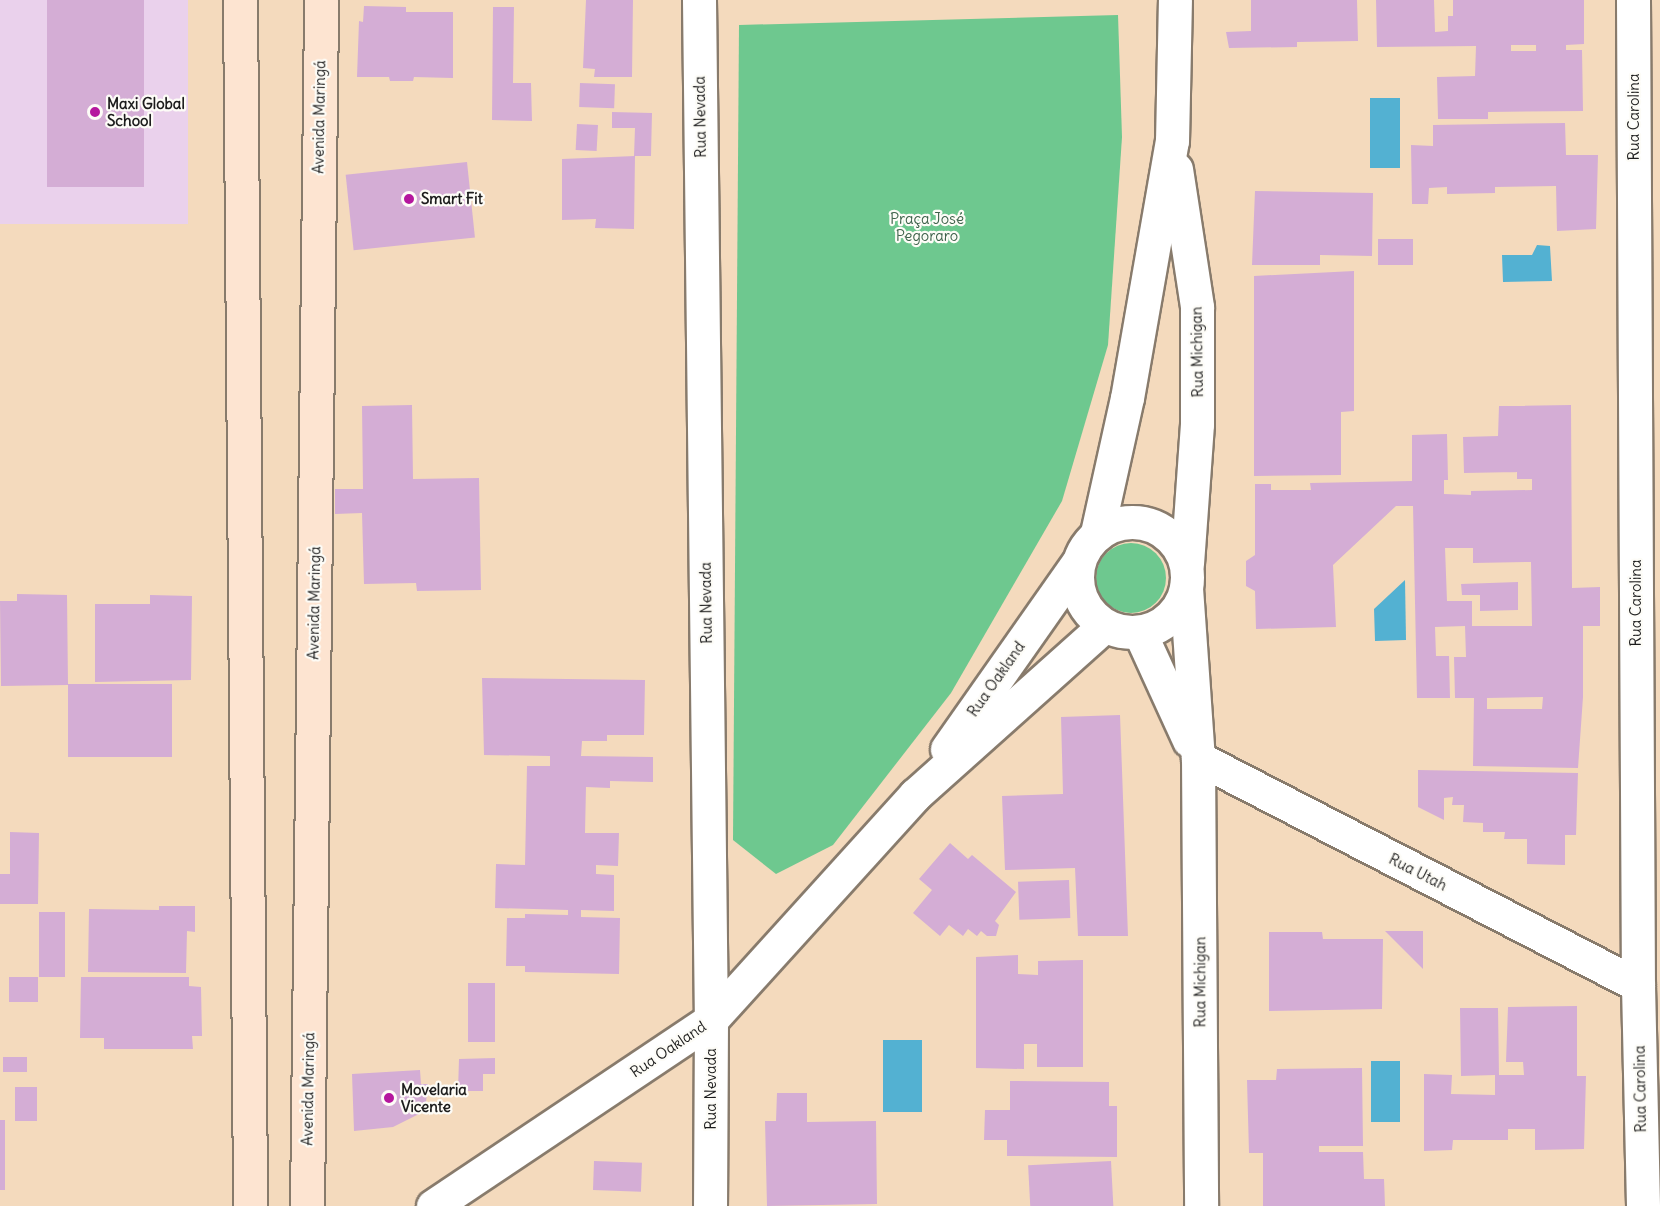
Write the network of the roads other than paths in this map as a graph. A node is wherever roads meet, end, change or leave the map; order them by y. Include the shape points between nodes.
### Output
1 (240, 0) edge
2 (321, 0) edge
3 (699, 0) edge
4 (1175, 0) edge
5 (1633, 0) edge
6 (1172, 141) junction
7 (1097, 533) junction
8 (1077, 564) junction
9 (1186, 576) junction
10 (1104, 626) junction
11 (1140, 633) junction
12 (1198, 758) junction
13 (915, 795) junction
14 (1638, 986) junction
15 (711, 1020) junction
16 (250, 1206) edge
17 (307, 1206) edge
18 (433, 1206) edge
19 (710, 1206) edge
20 (1201, 1206) edge
21 (1643, 1206) edge

1 - 16 main road
2 - 17 main road, Avenida Maringá
3 - 15 street, Rua Nevada
4 - 6 street, Rua Michigan
5 - 14 street, Rua Carolina
6 - 7 street, Rua Michigan via 1127,398
6 - 9 street, Rua Michigan via 1197,306 1197,424
7 - 8 street
7 - 9 street via 1132,521 1150,524 1167,533 1179,547
8 - 10 street via 1080,600
8 - 13 street, Rua Oakland
9 - 11 street via 1183,600 1173,616
9 - 12 street, Rua Michigan
10 - 11 street
10 - 13 street, Rua Oakland
11 - 12 street, Rua Michigan
12 - 14 street, Rua Utah
12 - 20 street, Rua Michigan
13 - 15 street, Rua Oakland
14 - 21 street, Rua Carolina
15 - 18 street, Rua Oakland
15 - 19 street, Rua Nevada

